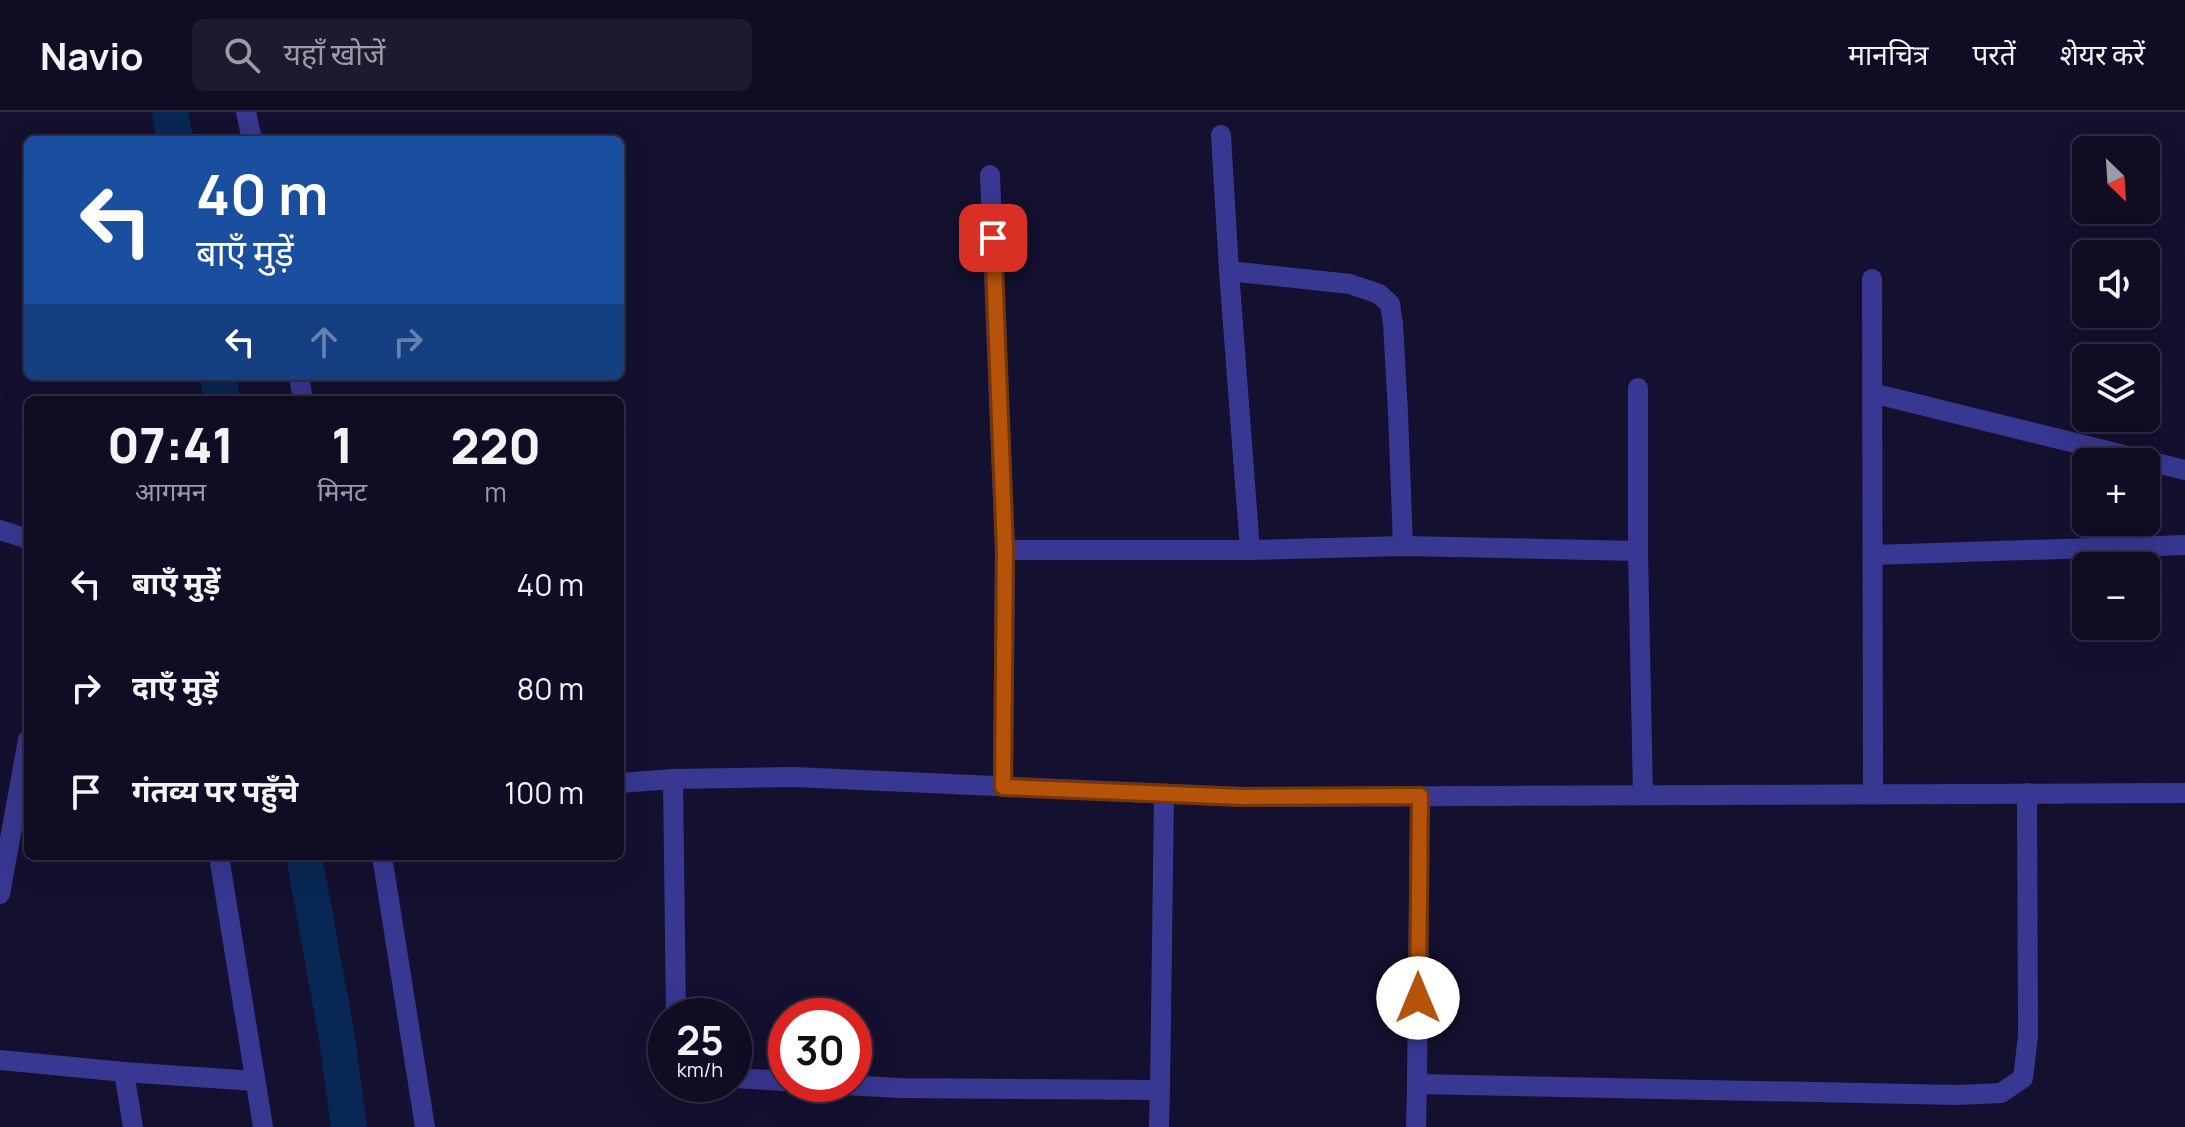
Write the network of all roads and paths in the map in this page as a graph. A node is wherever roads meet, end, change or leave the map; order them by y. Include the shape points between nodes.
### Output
1 (246, 112) edge
2 (1221, 135) dead end
3 (251, 136) edge
4 (990, 175) dead end
5 (1229, 271) junction
6 (1872, 279) dead end
7 (1638, 388) dead end
8 (1872, 393) junction
9 (2185, 470) edge
10 (0, 530) edge
11 (24, 538) edge
12 (2185, 545) edge
13 (1403, 546) junction
14 (1005, 550) junction
15 (1250, 550) junction
16 (1638, 551) junction
17 (1873, 555) junction
18 (24, 762) edge
19 (673, 779) junction
20 (624, 783) edge
21 (1003, 787) junction
22 (2027, 793) junction
23 (2185, 793) edge
24 (1164, 794) junction
25 (1873, 794) junction
26 (1643, 795) junction
27 (1420, 796) junction
28 (220, 860) edge
29 (383, 860) edge
30 (0, 894) edge
31 (676, 998) edge
32 (0, 1060) edge
33 (124, 1072) junction
34 (255, 1081) junction
35 (1417, 1084) junction
36 (872, 1086) edge
37 (1160, 1090) junction
38 (133, 1127) edge
39 (263, 1127) edge
40 (425, 1127) edge
41 (1159, 1127) edge
42 (1416, 1127) edge

1 - 3 street
2 - 5 street
4 - 14 street
5 - 13 street via 1350,284 1379,294 1390,304
5 - 15 street
6 - 8 street
7 - 16 street
8 - 9 street
8 - 17 street
10 - 11 street
12 - 17 street
13 - 15 street
13 - 16 street
14 - 15 street
14 - 21 street
16 - 26 street
17 - 25 street
18 - 30 street
19 - 20 street
19 - 21 street via 794,777
19 - 31 street
21 - 24 street
22 - 23 street
22 - 25 street
22 - 35 street via 2028,1036 2023,1078 2001,1093
24 - 27 street
24 - 37 street
25 - 26 street
26 - 27 street
27 - 35 street
28 - 34 street
29 - 40 street
32 - 33 street
33 - 34 street
33 - 38 street
34 - 39 street
35 - 42 street
36 - 37 street
37 - 41 street

